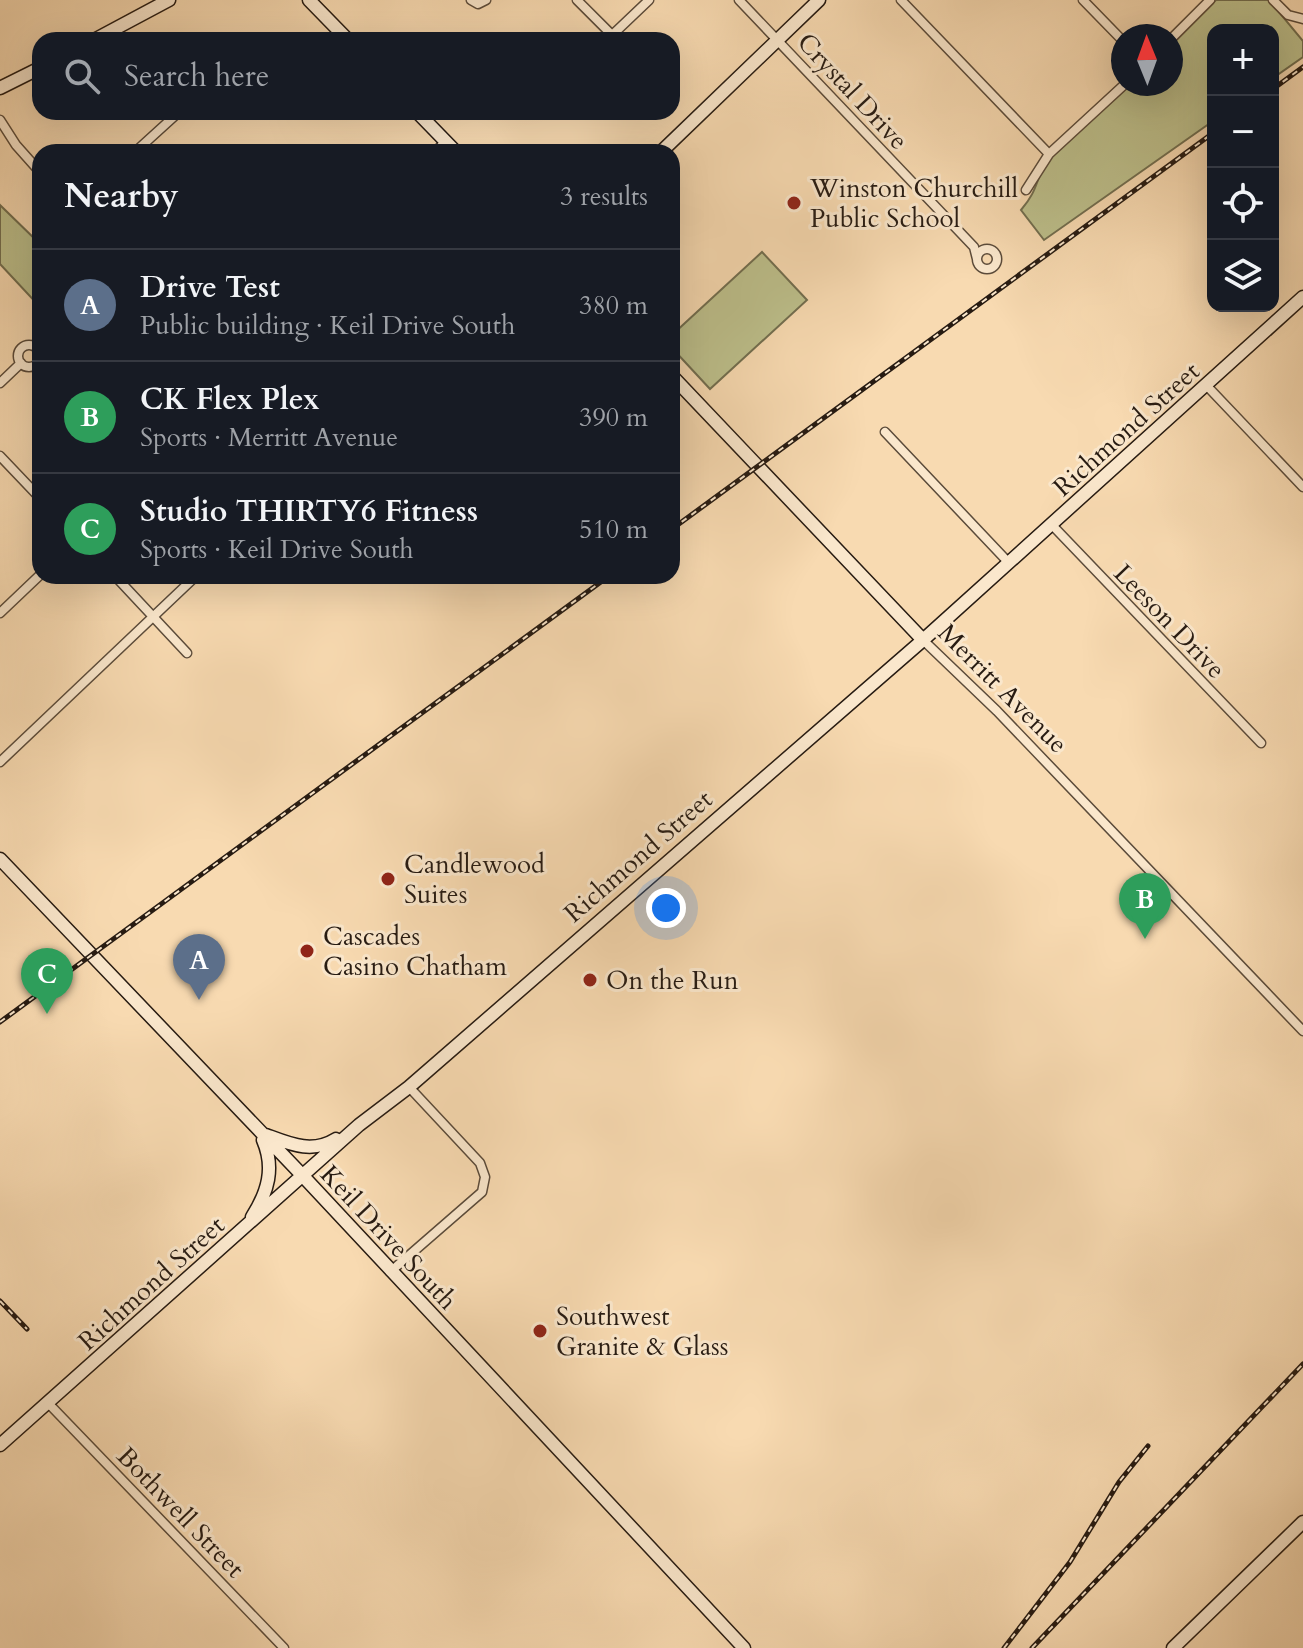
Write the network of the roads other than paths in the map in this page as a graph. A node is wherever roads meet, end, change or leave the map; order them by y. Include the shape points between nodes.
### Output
1 (169, 0) edge
2 (309, 0) edge
3 (471, 0) edge
4 (486, 0) edge
5 (577, 0) edge
6 (649, 0) edge
7 (739, 0) edge
8 (819, 0) edge
9 (901, 0) edge
10 (1083, 0) edge
11 (1210, 0) edge
12 (1273, 0) edge
13 (1302, 19) edge
14 (1183, 27) edge
15 (1111, 29) edge
16 (109, 32) edge
17 (340, 32) edge
18 (604, 32) edge
19 (615, 32) edge
20 (777, 39) junction
21 (32, 72) edge
22 (0, 88) edge
23 (1112, 96) edge
24 (0, 120) edge
25 (170, 120) edge
26 (425, 120) edge
27 (446, 141) junction
28 (144, 144) edge
29 (443, 144) edge
30 (449, 144) edge
31 (669, 144) edge
32 (1049, 154) junction
33 (32, 163) edge
34 (1026, 190) dead end
35 (972, 245) junction
36 (987, 250) junction
37 (977, 259) junction
38 (1303, 297) edge
39 (21, 363) dead end
40 (0, 383) edge
41 (680, 384) edge
42 (1207, 386) junction
43 (885, 432) dead end
44 (2, 461) edge
45 (1303, 487) edge
46 (32, 490) edge
47 (1052, 525) junction
48 (1009, 563) junction
49 (32, 583) edge
50 (123, 584) edge
51 (188, 584) edge
52 (0, 613) edge
53 (154, 616) junction
54 (923, 640) junction
55 (187, 653) dead end
56 (1261, 743) dead end
57 (0, 762) edge
58 (0, 859) edge
59 (1303, 1031) edge
60 (409, 1087) junction
61 (359, 1125) junction
62 (260, 1133) junction
63 (302, 1175) junction
64 (244, 1230) junction
65 (390, 1272) junction
66 (49, 1404) junction
67 (0, 1445) edge
68 (1303, 1522) edge
69 (284, 1648) edge
70 (744, 1648) edge
71 (1173, 1648) edge

1 - 16 main road
2 - 17 main road
3 - 4 street
5 - 18 street
6 - 19 street
7 - 20 street, Crystal Drive
8 - 20 main road
9 - 32 street
10 - 15 street
11 - 14 street
12 - 13 street via 1288,15
20 - 31 main road
20 - 35 street, Crystal Drive
21 - 22 main road
23 - 32 street
24 - 33 street
25 - 28 street
26 - 27 main road
27 - 29 street
27 - 30 main road
32 - 34 street
35 - 36 street, Crystal Drive
35 - 37 street, Crystal Drive
36 - 37 street
36 - 37 street via 997,257 994,267 982,268
38 - 42 main road, Richmond Street
39 - 40 street
41 - 54 main road, Merritt Avenue
42 - 45 street
42 - 47 main road, Richmond Street
43 - 48 street
44 - 46 street
47 - 48 main road, Richmond Street
47 - 56 street, Leeson Drive
48 - 54 main road, Richmond Street
49 - 52 street
50 - 53 street
51 - 53 street
53 - 55 street
53 - 57 street
54 - 59 street, Merritt Avenue
54 - 60 main road, Richmond Street
58 - 62 main road, Keil Drive South
60 - 61 main road, Richmond Street
60 - 65 street via 480,1163 485,1177 482,1192
61 - 62 main road via 327,1145 305,1148
61 - 63 main road, Richmond Street
62 - 63 main road, Keil Drive South
62 - 64 main road via 269,1155 269,1181
63 - 64 main road, Richmond Street
63 - 65 main road, Keil Drive South
64 - 66 main road, Richmond Street
65 - 70 main road, Keil Drive South
66 - 67 main road, Richmond Street
66 - 69 street, Bothwell Street
68 - 71 main road

